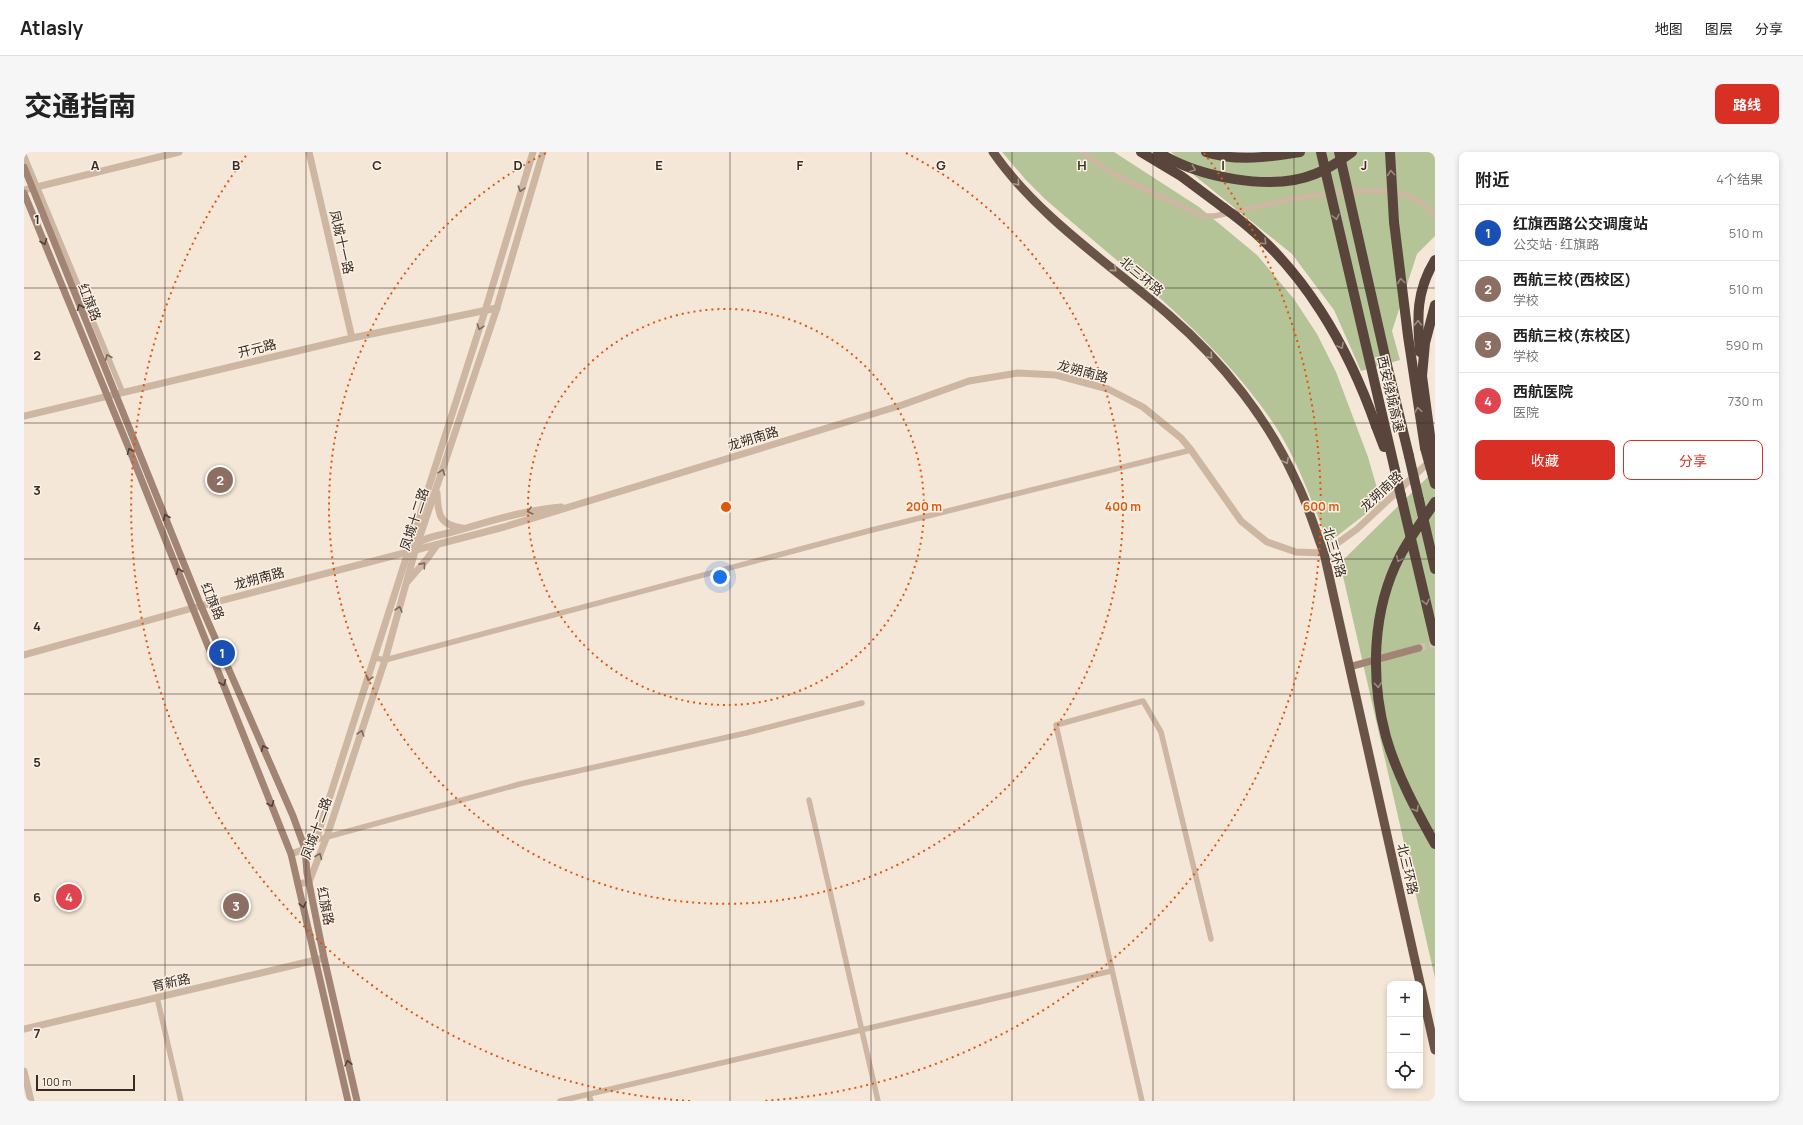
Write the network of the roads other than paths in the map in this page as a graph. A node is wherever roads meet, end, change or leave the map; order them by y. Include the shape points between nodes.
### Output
1 (180, 152) edge
2 (309, 152) edge
3 (533, 152) edge
4 (542, 152) edge
5 (993, 152) edge
6 (1082, 152) edge
7 (1141, 152) edge
8 (1158, 152) edge
9 (1206, 152) edge
10 (1300, 152) edge
11 (1321, 152) edge
12 (1339, 152) edge
13 (1352, 152) edge
14 (1390, 152) edge
15 (24, 155) edge
16 (24, 167) edge
17 (34, 187) junction
18 (24, 192) edge
19 (1435, 215) edge
20 (1435, 260) edge
21 (1435, 305) edge
22 (497, 308) junction
23 (485, 311) junction
24 (352, 338) junction
25 (1422, 376) junction
26 (120, 394) junction
27 (108, 397) junction
28 (24, 416) edge
29 (1428, 446) junction
30 (1191, 450) junction
31 (1435, 455) edge
32 (1435, 479) edge
33 (1435, 484) edge
34 (437, 488) junction
35 (1401, 496) junction
36 (1435, 502) edge
37 (569, 506) junction
38 (466, 528) junction
39 (419, 542) junction
40 (437, 545) junction
41 (415, 551) junction
42 (407, 552) junction
43 (1324, 553) junction
44 (1435, 569) edge
45 (407, 583) junction
46 (201, 606) junction
47 (193, 608) junction
48 (1435, 641) edge
49 (1419, 648) tunnel mouth
50 (24, 655) edge
51 (375, 658) junction
52 (385, 660) junction
53 (1349, 668) junction
54 (862, 703) dead end
55 (808, 800) dead end
56 (328, 836) junction
57 (316, 840) junction
58 (1435, 844) edge
59 (305, 849) junction
60 (291, 854) junction
61 (309, 882) junction
62 (298, 884) junction
63 (1211, 939) dead end
64 (324, 958) junction
65 (316, 960) junction
66 (1111, 971) junction
67 (157, 997) junction
68 (24, 1029) edge
69 (862, 1030) junction
70 (1435, 1050) edge
71 (24, 1071) edge
72 (589, 1094) junction
73 (29, 1101) edge
74 (181, 1101) edge
75 (348, 1101) edge
76 (356, 1101) edge
77 (560, 1101) edge
78 (591, 1101) edge
79 (878, 1101) edge
80 (1142, 1101) edge

1 - 17 street
2 - 24 street, 凤城十一路
3 -> 23 street, 凤城十二路
4 - 22 street, 凤城十二路
5 -> 43 highway, 北三环路 via 1024,191 1171,317 1211,356 1243,394 1276,443 1297,483
6 - 19 street via 1110,172 1202,216 1215,216 1353,191 1405,195 1421,202
7 -> 35 highway, bridge via 1181,176 1235,216 1279,257 1302,284 1324,315 1352,364
8 -> 13 highway, bridge via 1194,170 1232,180 1262,181 1291,180 1314,174 1339,162
9 - 10 highway via 1246,158
11 -> 35 highway, 西安绕城高速, bridge
12 - 44 highway, 西安绕城高速, bridge
29 -> 14 highway, bridge via 1408,336 1394,222
15 - 17 street
16 - 17 main road, 红旗路
17 - 18 street
26 -> 17 main road, 红旗路 via 82,314
18 -> 27 main road, 红旗路
25 -> 20 highway via 1418,327 1419,297 1426,274
21 - 25 highway via 1425,344
22 - 23 street, 开元路
34 -> 22 street, 凤城十二路
23 - 24 street, 开元路
23 -> 42 street, 凤城十二路
24 - 26 street, 开元路
25 - 29 highway
26 - 27 street, 开元路
46 -> 26 main road, 红旗路
27 - 28 street, 开元路
47 -> 27 main road, 红旗路
29 - 32 highway, bridge
29 - 33 highway, bridge
30 - 37 street, 龙朔南路 via 1181,438 1143,407 1108,389 1056,375 1018,373 969,381 902,405
30 - 43 street, 龙朔南路 via 1241,521 1267,542 1296,552
30 - 52 street via 868,531
31 - 43 street, 龙朔南路 via 1357,529
34 - 38 street via 438,512 442,519 450,526
34 - 39 street, 凤城十二路
35 -> 48 highway, 西安绕城高速
36 -> 58 highway, bridge via 1415,530 1387,588 1378,630 1376,667 1386,737 1412,802
37 -> 38 street, 龙朔南路 via 542,508
37 - 40 street, 龙朔南路 via 549,514
38 - 39 street, 龙朔南路
39 - 41 street, 凤城十二路
39 - 42 street, 龙朔南路
40 - 41 street, 龙朔南路
45 -> 40 street via 428,560
41 - 42 street, 龙朔南路
41 - 45 street, 凤城十二路
42 - 46 street, 龙朔南路
42 - 51 street, 凤城十二路
43 - 53 highway, 北三环路
52 -> 45 street, 凤城十二路
46 - 47 street, 龙朔南路
59 -> 46 main road, 红旗路
47 - 50 street, 龙朔南路
47 -> 60 main road, 红旗路
49 - 53 main road
51 - 52 street
51 -> 57 street, 凤城十二路
56 -> 52 street, 凤城十二路
53 - 70 highway, 北三环路
54 - 56 street via 746,733 520,784
55 - 69 street
56 - 57 street
61 -> 56 street, 凤城十二路
57 - 59 street, 凤城十二路
59 - 60 street, 凤城十二路
59 - 61 main road, 红旗路
60 - 62 main road, 红旗路
61 - 62 street
61 - 64 main road, 红旗路
62 -> 65 main road, 红旗路
63 - 66 street via 1161,732 1143,701 1056,725
64 - 65 street, 育新路
76 -> 64 main road, 红旗路
65 - 67 street, 育新路
65 - 75 main road, 红旗路
66 - 69 street
66 - 80 street
67 - 68 street, 育新路
67 - 74 street
69 - 72 street
69 - 79 street
71 - 73 street
72 - 77 street
72 - 78 street

